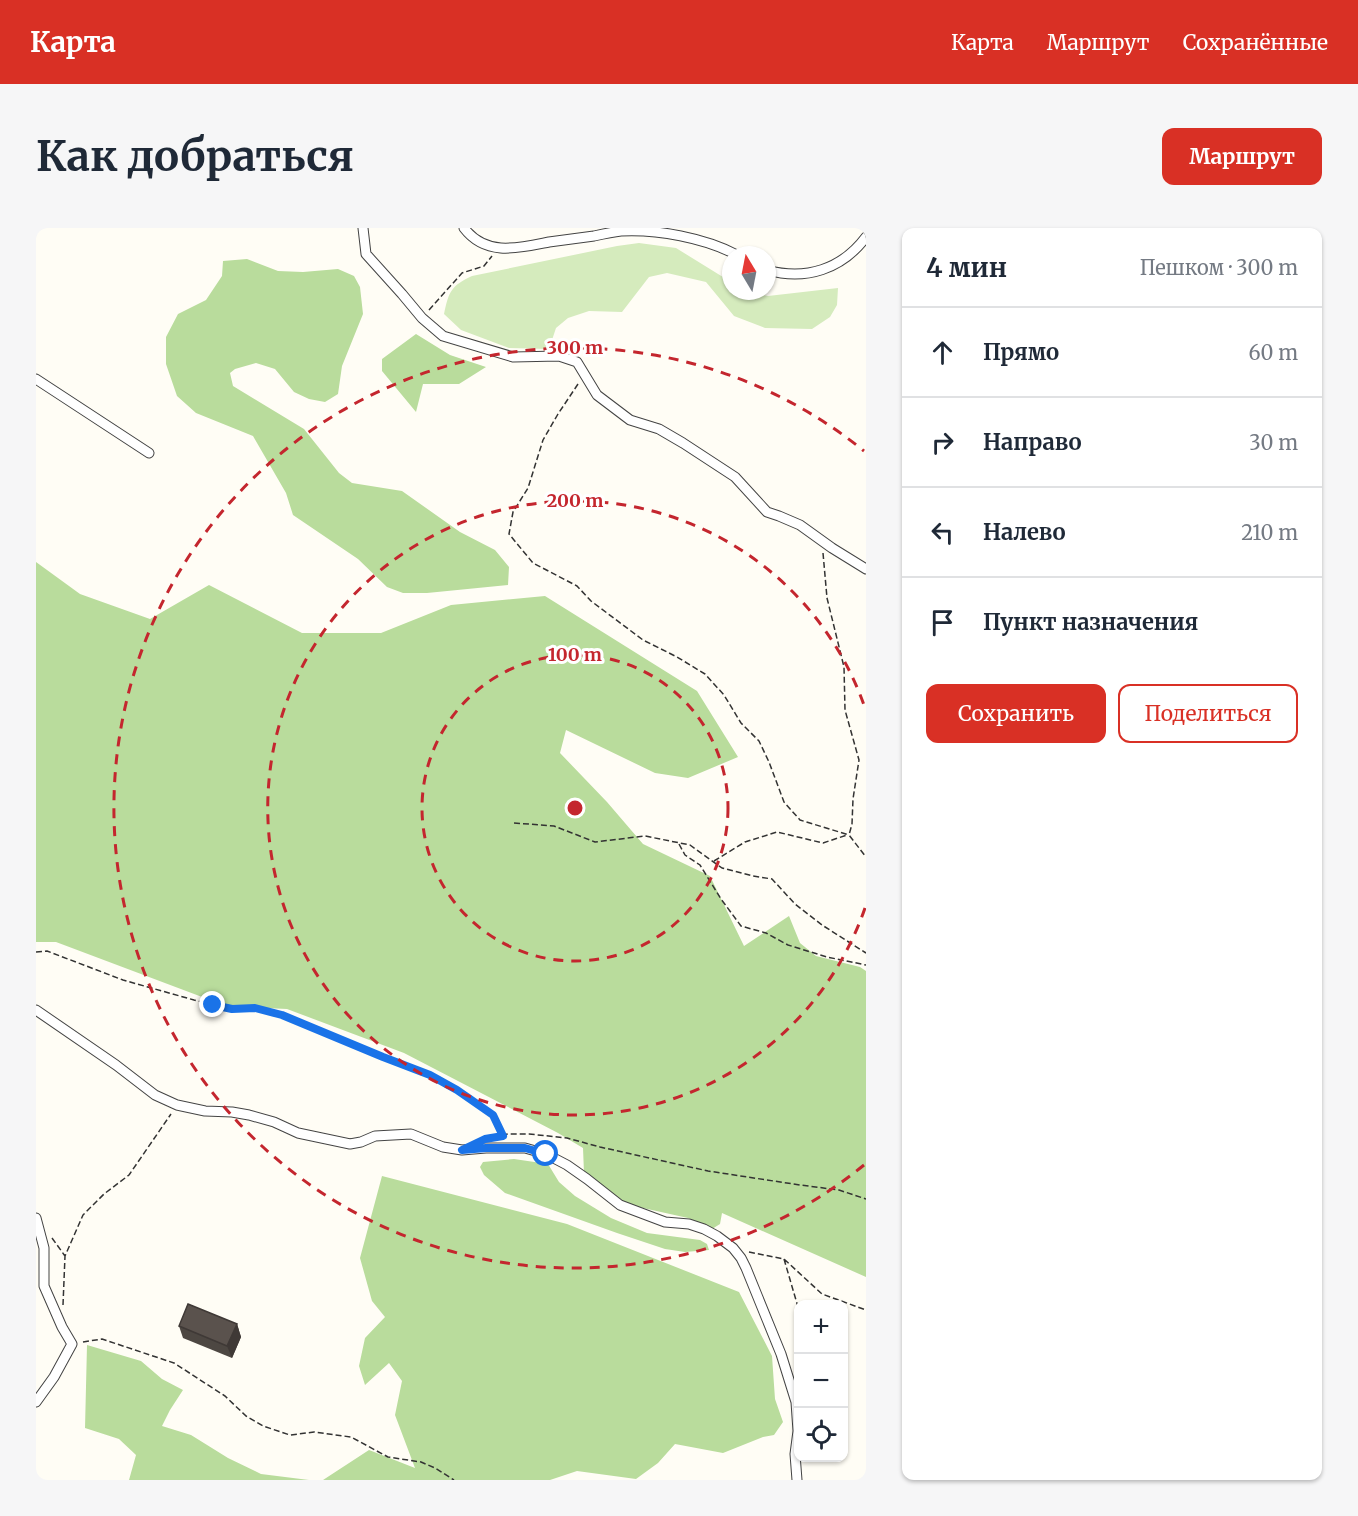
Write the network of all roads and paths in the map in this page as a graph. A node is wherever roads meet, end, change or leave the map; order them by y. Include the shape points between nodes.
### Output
1 (363, 228) edge
2 (464, 228) edge
3 (620, 230) edge
4 (866, 237) edge
5 (498, 248) junction
6 (722, 248) edge
7 (776, 272) edge
8 (422, 318) junction
9 (584, 374) junction
10 (36, 379) edge
11 (149, 453) dead end
12 (821, 540) junction
13 (866, 568) edge
14 (514, 823) dead end
15 (849, 835) junction
16 (678, 843) junction
17 (866, 857) edge
18 (714, 862) junction
19 (36, 952) edge
20 (866, 953) edge
21 (866, 965) edge
22 (36, 1010) edge
23 (177, 1105) junction
24 (503, 1136) junction
25 (494, 1137) dead end
26 (866, 1199) edge
27 (36, 1218) edge
28 (733, 1248) junction
29 (784, 1258) junction
30 (796, 1300) edge
31 (63, 1310) dead end
32 (866, 1310) edge
33 (72, 1344) junction
34 (36, 1402) edge
35 (454, 1480) edge
36 (797, 1480) edge

1 - 8 street via 366,254
2 - 5 street via 475,238
3 - 5 street via 524,248
3 - 6 street via 685,237
4 - 7 street via 850,255 825,269 811,273
5 - 8 path via 484,266 462,273
8 - 9 street via 443,336 513,357 559,356 578,362
9 - 12 street via 597,395 630,420 659,429 683,443 735,477 767,512 800,525
9 - 15 path via 543,440 528,488 513,512 509,534 533,563 577,586 643,640 705,674 759,741 784,802 800,820
10 - 11 street
12 - 13 street
12 - 15 path via 828,598 844,667 845,710 860,760
14 - 16 path via 554,826 595,842 645,836
15 - 17 path
15 - 18 path via 823,843 777,832 745,842
16 - 18 path via 690,845
16 - 21 path via 700,865 741,926 788,945
18 - 20 path via 722,868 772,879 795,904
19 - 24 path via 47,951 123,980 194,1000 282,1015 430,1075 493,1115
22 - 23 street via 155,1095
23 - 28 street via 249,1115 298,1133 350,1144 375,1136 411,1134 442,1147 462,1150 525,1148 567,1165 620,1205 665,1222 704,1229
23 - 31 path via 129,1175 83,1215 64,1256
24 - 25 path
24 - 26 path via 567,1138 708,1171 839,1190
27 - 33 street via 44,1248 44,1286
28 - 29 path
28 - 36 street via 746,1268 770,1326 796,1402
29 - 30 path
29 - 32 path via 822,1294
33 - 34 street
33 - 35 path via 102,1339 174,1363 263,1426 290,1435 314,1432 351,1437 388,1456 421,1462

